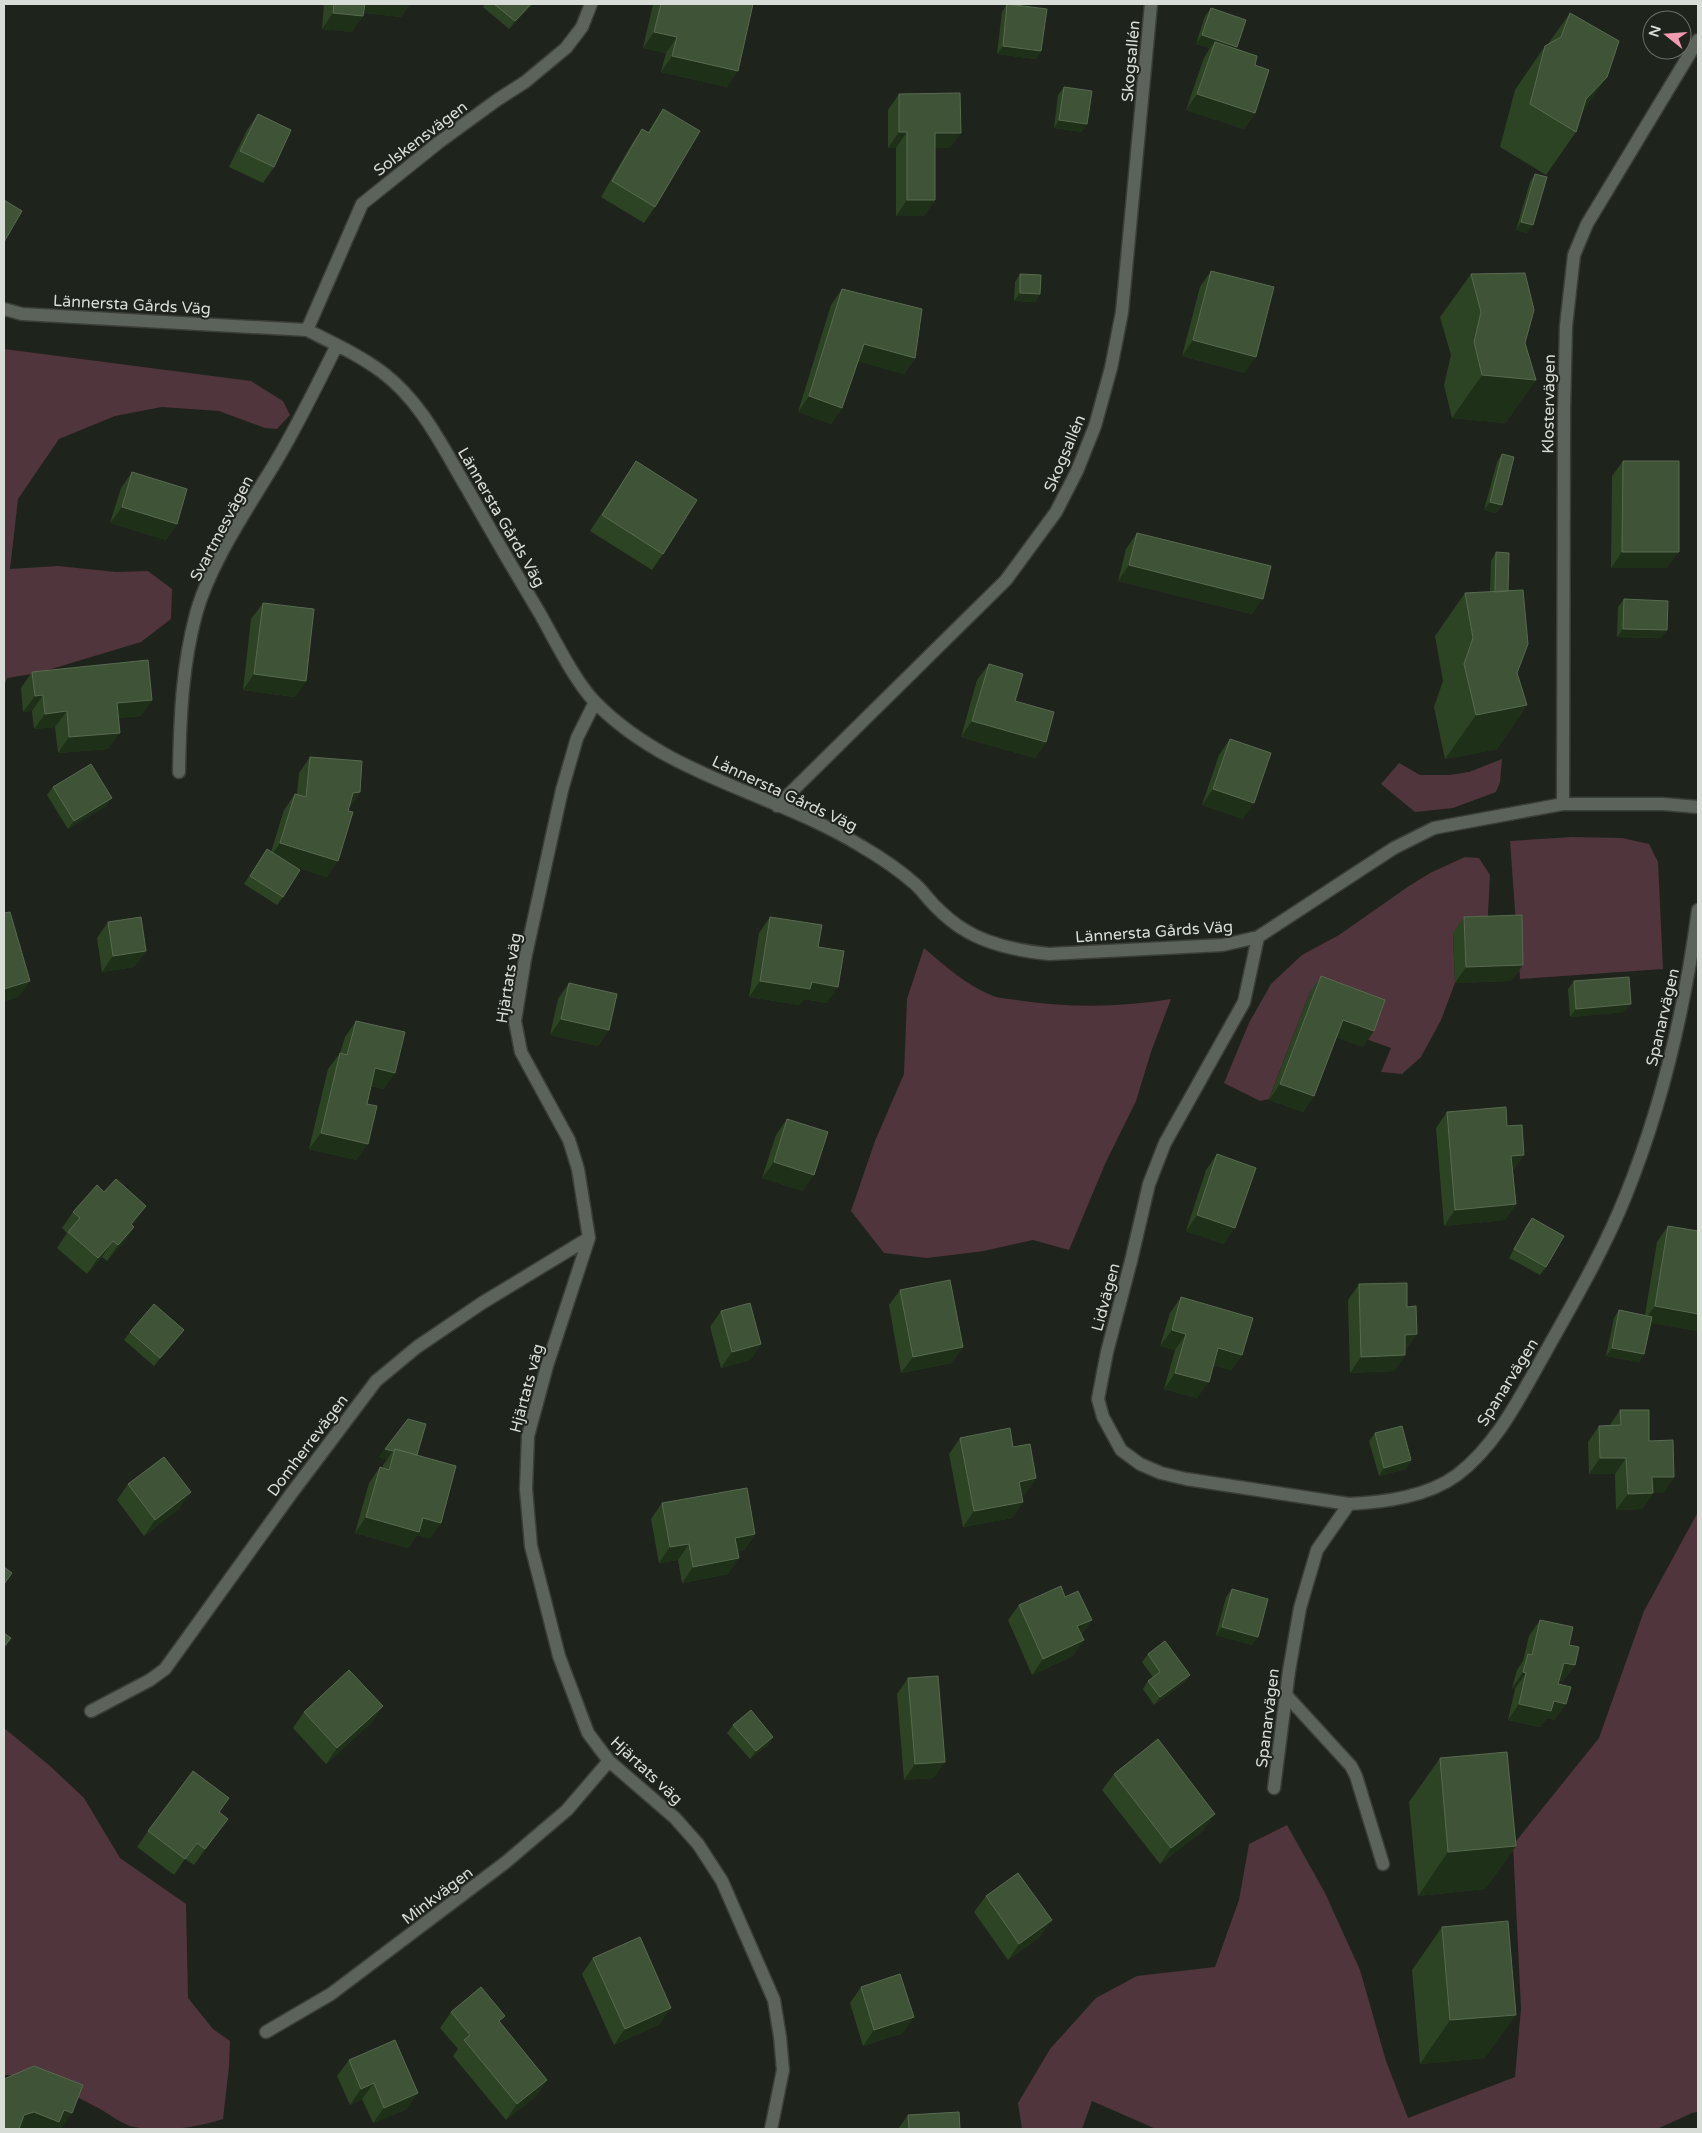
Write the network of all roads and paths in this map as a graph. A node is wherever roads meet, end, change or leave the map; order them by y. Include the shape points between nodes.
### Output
1 (591, 4) edge
2 (1151, 4) edge
3 (1698, 40) edge
4 (4, 309) edge
5 (307, 330) junction
6 (336, 345) junction
7 (594, 702) junction
8 (179, 772) dead end
9 (1563, 804) junction
10 (776, 806) junction
11 (1698, 807) edge
12 (1698, 910) edge
13 (1258, 937) junction
14 (589, 1238) junction
15 (1349, 1504) junction
16 (1286, 1695) junction
17 (91, 1711) dead end
18 (609, 1761) junction
19 (1274, 1788) dead end
20 (1384, 1864) dead end
21 (266, 2032) dead end
22 (771, 2129) edge

1 - 5 street, Solskensvägen via 582,28 566,48 362,204
2 - 10 street, Skogsallén via 1122,312 1098,418 1077,471 1056,512 1006,580
3 - 9 street, Klostervägen via 1587,224 1574,255 1566,326 1564,400
4 - 5 street, Lännersta Gårds Väg via 22,314
5 - 6 street, Lännersta Gårds Väg
6 - 7 street, Lännersta Gårds Väg via 383,373 413,402 437,436 558,646
6 - 8 street, Svartmesvägen via 289,440 212,574 196,613 186,662
7 - 10 street, Lännersta Gårds Väg via 659,752
7 - 14 street, Hjärtats väg via 577,738 562,790 525,959 515,1021 521,1052 569,1140 578,1169
9 - 11 street, Lännersta Gårds Väg
9 - 13 street, Lännersta Gårds Väg via 1469,820 1417,835
10 - 13 street, Lännersta Gårds Väg via 812,819 889,863 962,928 987,941 1023,951 1049,954 1172,949 1223,945
12 - 15 street, Spanarvägen via 1690,968 1671,1056 1626,1195 1591,1270 1524,1392 1498,1430 1456,1476 1424,1491 1381,1502
13 - 15 street, Lidvägen via 1244,1002 1165,1143 1149,1184 1098,1398 1103,1417 1121,1450 1140,1464 1186,1479
14 - 17 street, Domherrevägen via 482,1303 417,1347 376,1381 165,1669
14 - 18 street, Hjärtats väg via 528,1436 526,1488 531,1546 559,1656 588,1733
15 - 16 street, Spanarvägen via 1317,1550 1300,1608
16 - 19 street, Spanarvägen
16 - 20 street via 1351,1766
18 - 21 street, Minkvägen via 567,1810 506,1862 331,1994
18 - 22 street, Hjärtats väg via 675,1818 698,1844 722,1881 774,2000 782,2070

